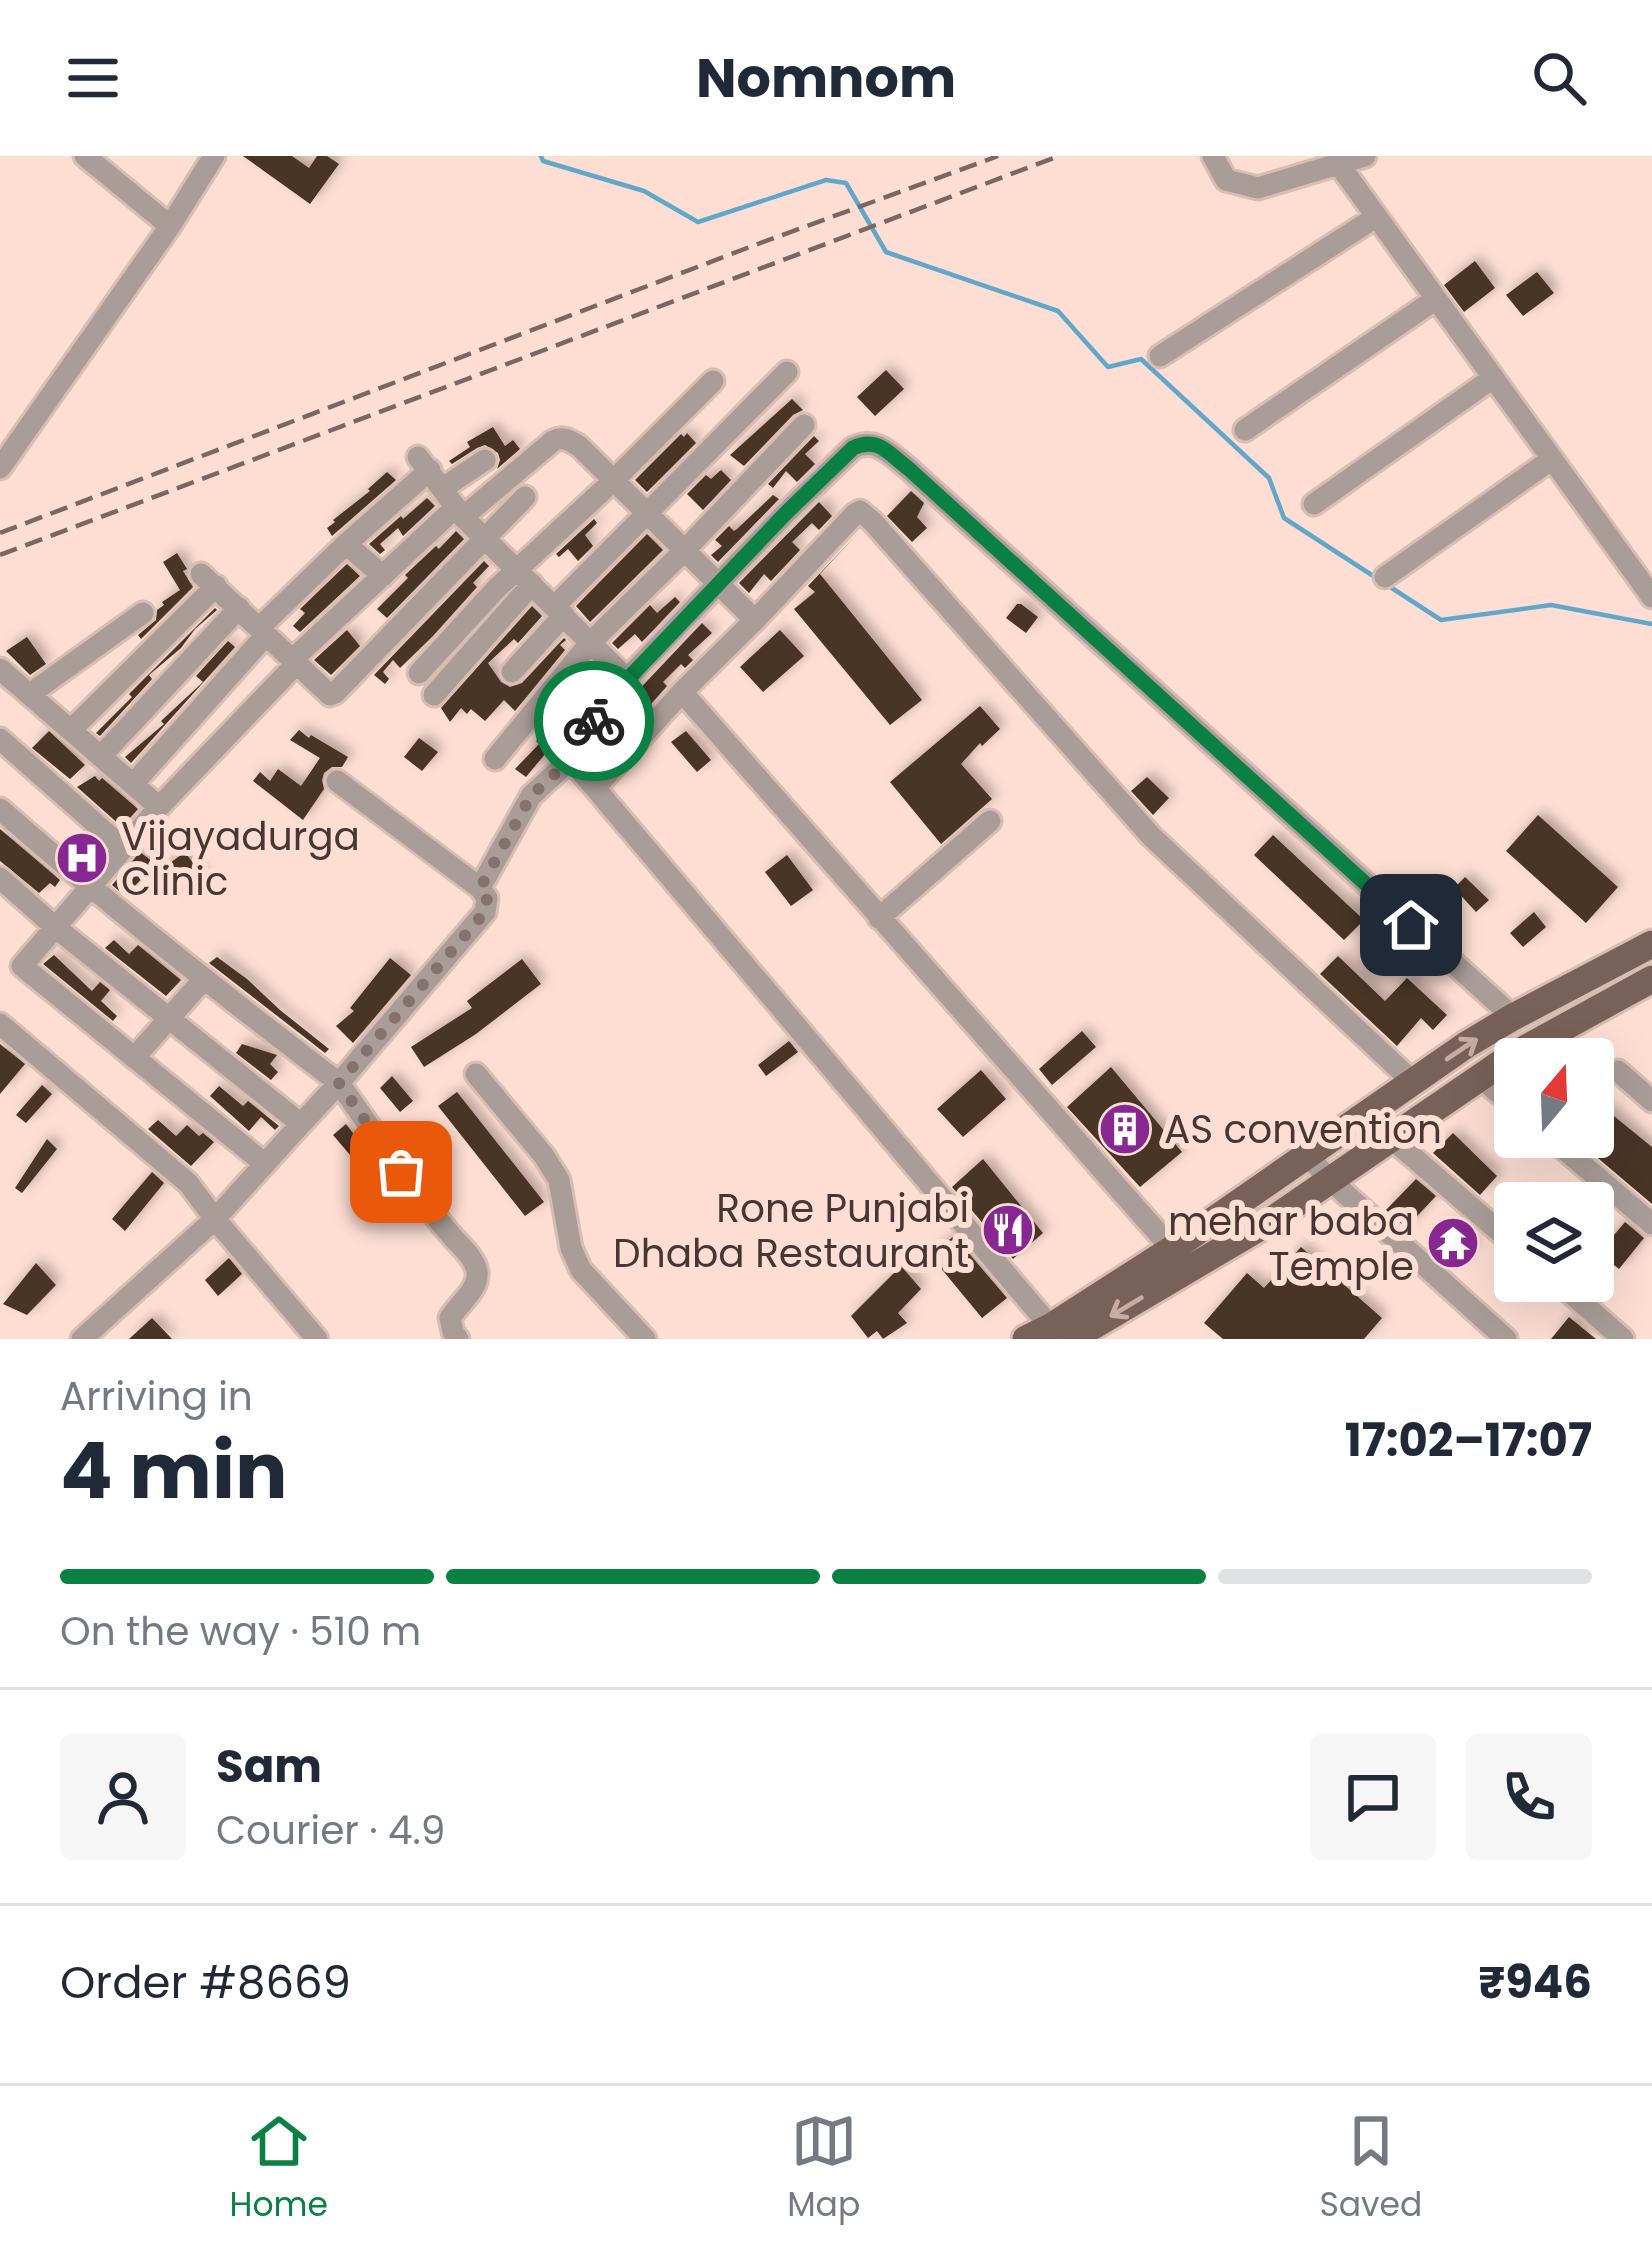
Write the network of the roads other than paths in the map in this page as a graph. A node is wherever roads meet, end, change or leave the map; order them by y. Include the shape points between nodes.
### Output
1 (86, 156) edge
2 (214, 156) edge
3 (1213, 156) edge
4 (1365, 156) edge
5 (1340, 166) junction
6 (1376, 217) junction
7 (170, 226) junction
8 (1436, 298) junction
9 (1160, 356) dead end
10 (787, 372) dead end
11 (1493, 378) junction
12 (713, 381) dead end
13 (804, 425) dead end
14 (1245, 430) dead end
15 (1552, 459) junction
16 (485, 460) dead end
17 (0, 468) edge
18 (430, 472) junction
19 (614, 480) junction
20 (525, 497) dead end
21 (1314, 504) dead end
22 (460, 512) junction
23 (648, 515) junction
24 (484, 538) junction
25 (346, 544) junction
26 (684, 551) junction
27 (383, 576) junction
28 (525, 577) junction
29 (1385, 577) dead end
30 (718, 585) junction
31 (1652, 598) edge
32 (239, 608) junction
33 (559, 611) junction
34 (143, 614) dead end
35 (755, 620) junction
36 (263, 631) junction
37 (590, 643) junction
38 (294, 662) junction
39 (0, 668) edge
40 (512, 672) dead end
41 (419, 673) dead end
42 (627, 680) junction
43 (682, 692) junction
44 (30, 694) junction
45 (434, 695) dead end
46 (71, 730) junction
47 (0, 739) edge
48 (100, 756) junction
49 (573, 757) junction
50 (495, 760) dead end
51 (338, 781) dead end
52 (133, 784) junction
53 (595, 788) junction
54 (159, 807) junction
55 (0, 809) edge
56 (990, 821) dead end
57 (123, 848) junction
58 (0, 878) edge
59 (89, 888) junction
60 (480, 888) junction
61 (880, 918) junction
62 (55, 927) junction
63 (1652, 944) edge
64 (1652, 979) edge
65 (203, 980) junction
66 (1513, 1017) junction
67 (169, 1018) junction
68 (0, 1024) edge
69 (134, 1058) junction
70 (1618, 1071) dead end
71 (476, 1074) dead end
72 (1480, 1077) junction
73 (339, 1083) junction
74 (1414, 1083) junction
75 (1494, 1089) edge
76 (1652, 1101) edge
77 (302, 1124) junction
78 (1391, 1138) junction
79 (1308, 1156) junction
80 (1575, 1158) edge
81 (266, 1165) junction
82 (1330, 1180) junction
83 (215, 1219) junction
84 (1652, 1224) edge
85 (1494, 1227) edge
86 (1172, 1250) junction
87 (1581, 1302) edge
88 (1061, 1335) edge
89 (82, 1339) edge
90 (317, 1339) edge
91 (458, 1339) edge
92 (645, 1339) edge
93 (1026, 1339) edge
94 (1507, 1339) edge
95 (1623, 1339) edge

1 - 7 street
2 - 7 street
3 - 5 street via 1226,180 1258,188
4 - 5 street
5 - 6 street
6 - 8 street
6 - 9 street
7 - 17 street
8 - 11 street
8 - 14 street
10 - 23 street
11 - 15 street
11 - 21 street
12 - 19 street
13 - 26 street
15 - 29 street
15 - 31 street
16 - 18 street
18 - 22 street
18 - 25 street
19 - 22 street via 560,437
19 - 23 street
19 - 28 street
20 - 24 street
22 - 24 street
22 - 27 street
23 - 26 street
23 - 33 street
24 - 28 street
24 - 38 street via 335,693
25 - 27 street
25 - 36 street
26 - 30 street
26 - 37 street
27 - 38 street
28 - 33 street
28 - 41 street via 496,589
28 - 45 street
30 - 35 street
30 - 42 street
30 - 66 street via 853,448 877,444
32 - 36 street
32 - 46 street via 208,580
32 - 48 street
33 - 37 street
33 - 40 street
34 - 44 street
35 - 43 street
35 - 74 street via 849,520 866,514 1151,836
36 - 38 street
36 - 52 street
37 - 42 street
37 - 50 street
38 - 54 street
39 - 44 street
42 - 49 street
43 - 53 street
43 - 61 street
44 - 46 street
46 - 48 street
47 - 57 street
48 - 52 street
49 - 53 street
49 - 60 street via 531,796
51 - 60 street
52 - 54 street
53 - 88 street
54 - 57 street
55 - 59 street
56 - 61 street
57 - 59 street
58 - 62 street
59 - 62 street
59 - 65 street
60 - 73 street via 485,912
61 - 86 street
62 - 67 street
62 - 69 street via 22,966
63 - 66 main road
64 - 72 main road
65 - 67 street
65 - 73 street
74 -> 66 main road
67 - 69 street
67 - 77 street
68 - 83 street via 188,1183
69 - 81 street
70 - 76 street
71 - 92 street via 559,1180 581,1270
72 - 75 street
72 - 78 main road
73 - 77 street
73 - 91 street via 475,1263 475,1288 450,1318
74 - 79 main road
77 - 81 street
78 - 82 main road
78 - 85 street
79 - 82 street
79 - 86 main road
80 - 84 street
81 - 83 street
82 -> 88 main road
82 - 94 street
83 - 89 street
83 - 90 street
86 - 88 main road
87 - 95 street
88 - 93 main road

